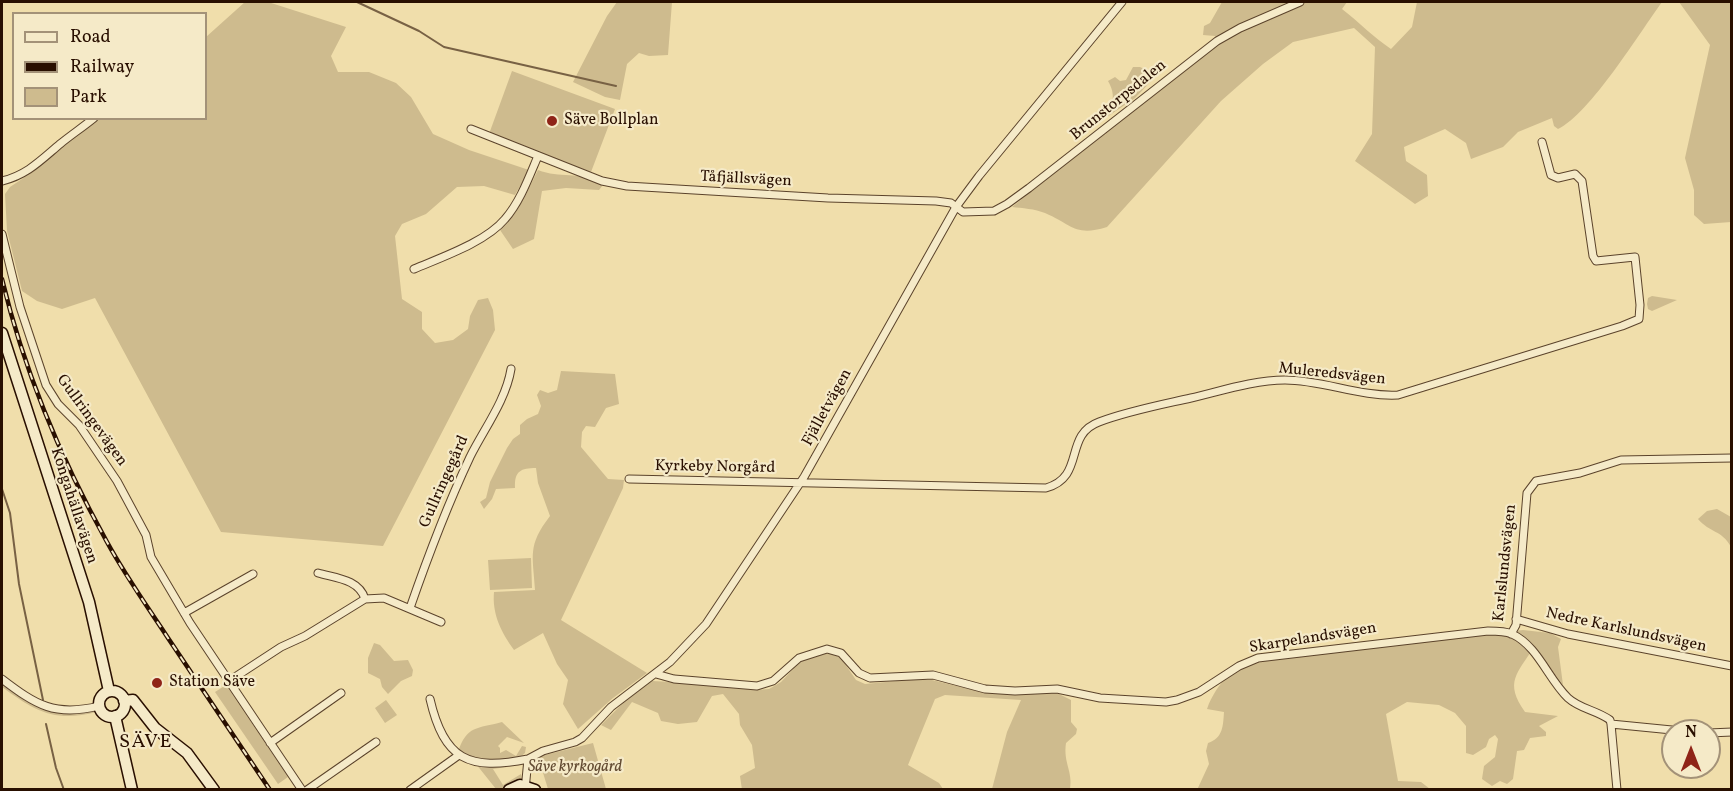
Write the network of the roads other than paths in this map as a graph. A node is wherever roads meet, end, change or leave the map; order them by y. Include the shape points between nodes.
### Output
1 (1122, 2) edge
2 (1300, 2) edge
3 (91, 120) edge
4 (471, 129) dead end
5 (1542, 142) dead end
6 (538, 156) junction
7 (2, 181) edge
8 (956, 207) junction
9 (2, 234) edge
10 (414, 269) dead end
11 (2, 333) edge
12 (511, 369) dead end
13 (1731, 458) edge
14 (628, 479) dead end
15 (801, 483) junction
16 (318, 573) dead end
17 (253, 574) dead end
18 (365, 599) junction
19 (410, 608) junction
20 (184, 613) junction
21 (1516, 619) junction
22 (441, 622) dead end
23 (1511, 634) junction
24 (1731, 666) edge
25 (656, 674) junction
26 (2, 679) edge
27 (229, 681) junction
28 (109, 691) junction
29 (341, 693) dead end
30 (430, 699) dead end
31 (124, 700) junction
32 (99, 706) junction
33 (115, 716) junction
34 (1611, 724) junction
35 (1661, 729) edge
36 (376, 742) dead end
37 (270, 743) junction
38 (459, 755) junction
39 (528, 759) junction
40 (529, 788) edge
41 (132, 789) edge
42 (214, 789) edge
43 (302, 789) edge
44 (307, 789) edge
45 (410, 789) edge
46 (509, 789) edge
47 (1617, 789) edge

1 - 8 street, Fjälletvägen
2 - 8 street, Brunstorpsdalen via 1217,41 1007,204 994,211 979,212 963,212
3 - 7 street via 35,167
4 - 6 street, Tåfjällsvägen
5 - 15 street, Muleredsvägen via 1551,176 1575,174 1582,181 1596,261 1635,257 1639,318 1398,395 1286,380 1251,384 1122,414 1088,426 1078,440 1070,471 1060,483 1046,488
6 - 8 street, Tåfjällsvägen via 602,181 627,186 936,201
6 - 10 street via 502,222 482,237
8 - 15 street, Fjälletvägen
9 - 20 street, Gullringevägen via 20,307 46,385 58,404 79,424 117,481 146,535 151,557
11 - 28 main road, Kongahällavägen via 89,602
12 - 19 street, Gullringegård via 506,389 449,503
13 - 21 street, Karlslundsvägen via 1621,460 1536,481 1527,493
14 - 15 street, Kyrkeby Norgård
15 - 25 street, Fjälletvägen via 710,619
16 - 18 street via 355,585
17 - 20 street
18 - 19 street via 384,598
18 - 27 street
19 - 22 street
20 - 27 street, Gullringevägen
21 - 23 street, Karlslundsvägen
21 - 24 street, Nedre Karlslundsvägen via 1568,634
23 - 25 street, Skarpelandsvägen via 1469,632 1258,658 1198,692 1166,702 1100,698 1056,689 985,689 933,675 870,678 841,653 826,650 802,657 773,681 760,686 674,680
23 - 34 street via 1528,646 1566,696 1578,706 1605,716
25 - 39 street, Fjälletvägen via 611,707 582,738
26 - 32 street via 30,700 51,708 71,711
27 - 37 street, Gullringevägen
28 - 31 main road via 119,693
28 - 32 main road via 102,696
29 - 37 street
30 - 38 street via 440,732
31 - 33 main road via 122,711
31 - 42 main road via 133,700 155,728 188,753
32 - 33 main road via 106,715
33 - 41 main road
34 - 35 street
34 - 47 street
36 - 44 street
37 - 43 street, Gullringevägen
38 - 39 street, Fjälletvägen via 496,764
38 - 45 street
39 - 40 street
40 - 46 main road

